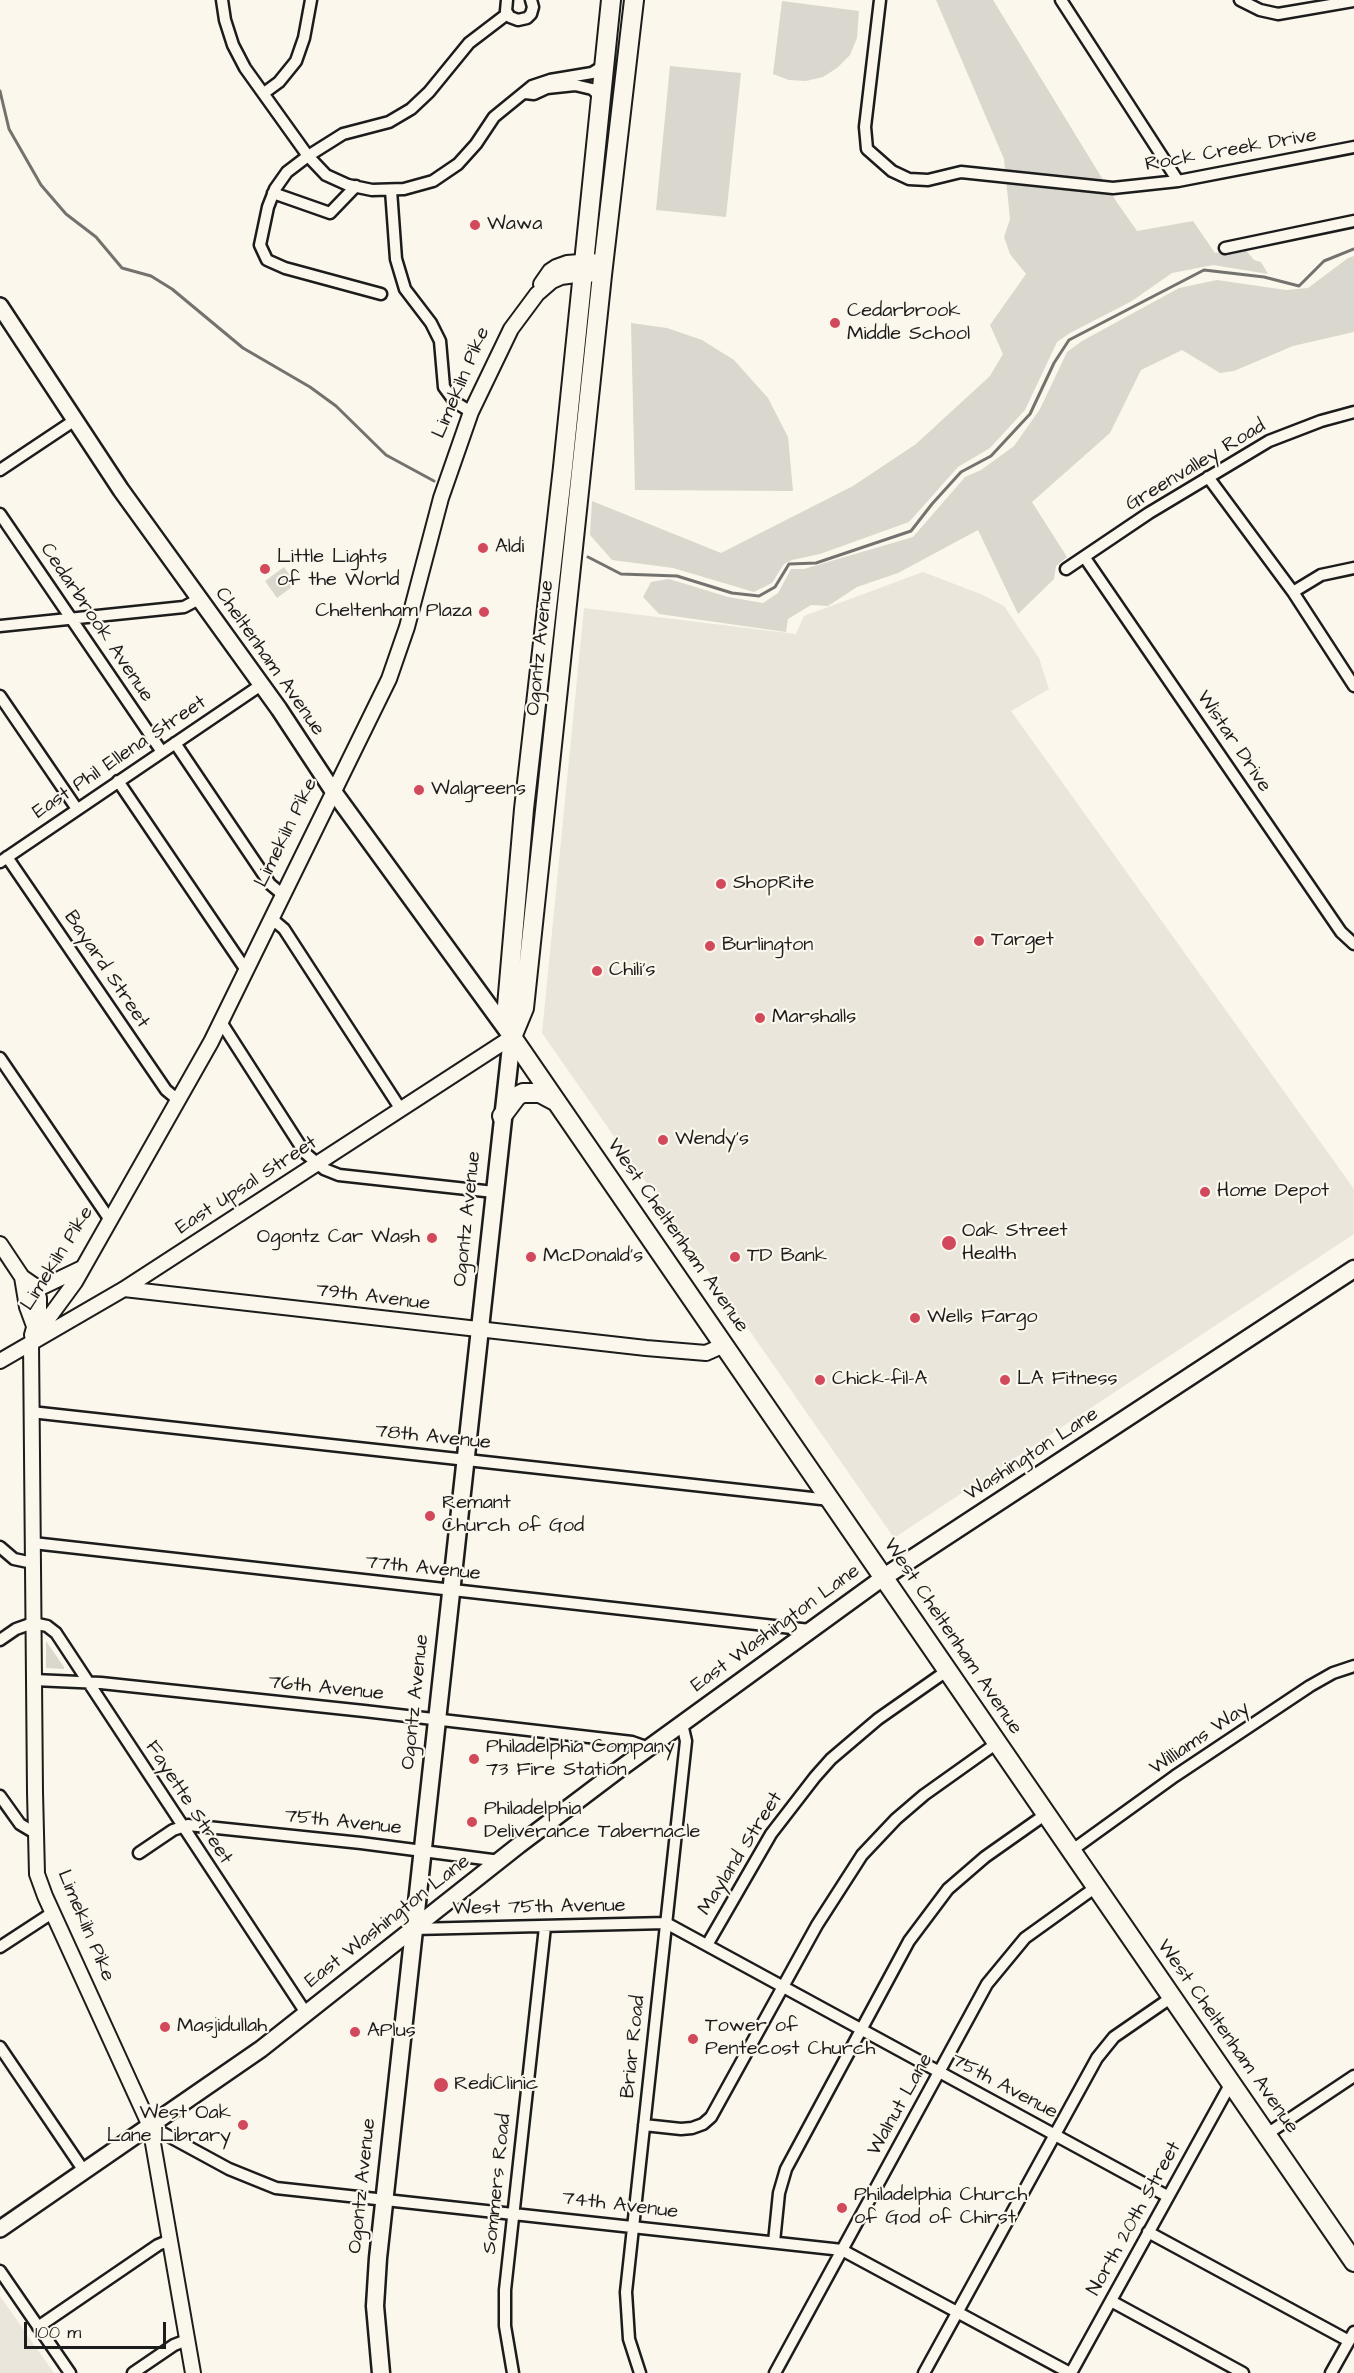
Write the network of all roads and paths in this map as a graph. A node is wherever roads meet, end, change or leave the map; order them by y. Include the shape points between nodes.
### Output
1 (222, 0) edge
2 (311, 0) edge
3 (507, 0) edge
4 (531, 0) edge
5 (611, 0) edge
6 (634, 0) edge
7 (880, 0) edge
8 (1061, 0) edge
9 (1240, 0) edge
10 (1354, 1) edge
11 (507, 14) junction
12 (606, 65) junction
13 (264, 93) junction
14 (525, 93) junction
15 (602, 98) junction
16 (1354, 147) edge
17 (308, 156) junction
18 (1178, 181) junction
19 (356, 186) junction
20 (392, 190) junction
21 (273, 194) junction
22 (1354, 221) edge
23 (1225, 248) dead end
24 (584, 267) junction
25 (603, 268) junction
26 (381, 294) dead end
27 (0, 306) edge
28 (471, 412) junction
29 (1354, 412) edge
30 (75, 420) junction
31 (0, 470) edge
32 (1208, 477) junction
33 (0, 514) edge
34 (1085, 558) junction
35 (1354, 568) edge
36 (1066, 569) dead end
37 (1293, 592) junction
38 (199, 599) junction
39 (72, 620) junction
40 (0, 626) edge
41 (261, 685) junction
42 (1354, 686) edge
43 (0, 696) edge
44 (175, 743) junction
45 (162, 752) junction
46 (118, 781) junction
47 (333, 791) junction
48 (77, 809) junction
49 (4, 859) edge
50 (282, 894) junction
51 (271, 918) junction
52 (1354, 944) edge
53 (246, 970) junction
54 (221, 1022) junction
55 (512, 1037) junction
56 (0, 1058) edge
57 (178, 1100) junction
58 (555, 1101) junction
59 (400, 1108) junction
60 (502, 1116) junction
61 (315, 1164) junction
62 (494, 1192) junction
63 (110, 1220) junction
64 (0, 1244) edge
65 (82, 1268) junction
66 (1354, 1269) edge
67 (22, 1277) junction
68 (124, 1289) junction
69 (36, 1290) junction
70 (34, 1326) junction
71 (479, 1329) junction
72 (31, 1342) junction
73 (724, 1345) junction
74 (0, 1361) edge
75 (31, 1412) junction
76 (465, 1460) junction
77 (831, 1500) junction
78 (33, 1543) junction
79 (0, 1547) edge
80 (33, 1563) junction
81 (884, 1577) junction
82 (451, 1591) junction
83 (33, 1623) junction
84 (810, 1630) junction
85 (0, 1640) edge
86 (1354, 1666) edge
87 (948, 1670) junction
88 (34, 1680) junction
89 (89, 1682) junction
90 (436, 1720) junction
91 (682, 1724) junction
92 (997, 1743) junction
93 (649, 1748) junction
94 (0, 1796) edge
95 (1046, 1814) junction
96 (183, 1825) junction
97 (36, 1833) junction
98 (423, 1851) junction
99 (1071, 1851) junction
100 (139, 1853) dead end
101 (500, 1861) junction
102 (1096, 1887) junction
103 (52, 1913) junction
104 (666, 1923) junction
105 (545, 1927) junction
106 (414, 1929) junction
107 (707, 1945) junction
108 (0, 1947) edge
109 (784, 1987) junction
110 (1172, 1997) junction
111 (306, 2013) junction
112 (861, 2029) junction
113 (0, 2047) edge
114 (940, 2072) junction
115 (1354, 2076) edge
116 (1231, 2083) junction
117 (644, 2125) junction
118 (150, 2126) junction
119 (1267, 2134) junction
120 (1055, 2135) junction
121 (84, 2171) junction
122 (1167, 2196) junction
123 (384, 2199) junction
124 (513, 2212) junction
125 (633, 2226) junction
126 (0, 2229) edge
127 (1148, 2232) junction
128 (170, 2240) junction
129 (774, 2242) junction
130 (842, 2250) junction
131 (1354, 2262) edge
132 (0, 2271) edge
133 (1111, 2301) junction
134 (957, 2312) junction
135 (38, 2327) junction
136 (1351, 2336) edge
137 (187, 2340) junction
138 (70, 2373) edge
139 (133, 2373) edge
140 (193, 2373) edge
141 (381, 2373) edge
142 (513, 2373) edge
143 (638, 2373) edge
144 (775, 2373) edge
145 (924, 2373) edge
146 (1070, 2373) edge
147 (1243, 2373) edge
148 (1331, 2373) edge

1 - 13 street via 233,45 244,68
2 - 13 street via 296,61
3 - 11 street
4 - 11 street via 533,7 527,18 518,20
5 - 12 highway
6 - 25 highway
7 - 18 street, Rock Creek Drive via 865,128 867,149 892,171 928,180 961,172 1113,188
8 - 18 street
9 - 10 street via 1278,14
11 - 17 street via 469,43 411,110 389,122 343,134
12 - 14 street via 592,73 532,86
12 - 15 highway
13 - 17 street
14 - 15 street via 575,85 592,89
14 - 20 street via 494,117 458,164 433,180
15 - 24 highway
16 - 18 street, Rock Creek Drive
17 - 19 street via 326,175
17 - 21 street via 287,172
19 - 20 street
19 - 21 street via 330,213
20 - 28 street via 396,259 405,289 440,341 444,387 455,402
21 - 26 street via 260,245 267,260
22 - 23 street
24 - 25 street, Limekiln Pike
24 - 28 street, Limekiln Pike via 552,281 529,304 511,328
24 - 55 highway, Ogontz Avenue via 521,843 507,1006
25 - 55 highway, Ogontz Avenue via 524,1008
27 - 30 main road, Cheltenham Avenue
28 - 47 street, Limekiln Pike via 441,498 390,679
29 - 32 street, Greenvalley Road via 1269,441
30 - 31 street
30 - 38 main road, Cheltenham Avenue
32 - 34 street, Greenvalley Road
32 - 37 street
33 - 39 street, Cedarbrook Avenue
34 - 36 street, Greenvalley Road
34 - 52 street, Wistar Drive via 1341,932
35 - 37 street via 1321,575
37 - 42 street
38 - 39 street via 184,607
38 - 41 main road, Cheltenham Avenue
39 - 40 street
39 - 45 street, Cedarbrook Avenue
41 - 44 street, East Phil Ellena Street
41 - 47 main road, Cheltenham Avenue
43 - 48 street
44 - 45 street, East Phil Ellena Street
44 - 50 street via 270,884
45 - 46 street, East Phil Ellena Street
46 - 48 street, East Phil Ellena Street
46 - 53 street
47 - 50 street, Limekiln Pike
47 - 55 main road, Cheltenham Avenue
48 - 49 street, East Phil Ellena Street
49 - 57 street, Bayard Street via 166,1090
50 - 51 street, Limekiln Pike
51 - 53 street, Limekiln Pike
51 - 59 street via 284,929
53 - 54 street, Limekiln Pike
54 - 57 street, Limekiln Pike
54 - 61 street
55 - 58 highway, West Cheltenham Avenue
55 - 59 street, East Upsal Street
55 - 60 main road, Ogontz Avenue
56 - 63 street
57 - 63 street, Limekiln Pike
58 - 60 highway via 540,1093 523,1093
58 - 73 highway, West Cheltenham Avenue
59 - 61 street, East Upsal Street
60 - 62 main road, Ogontz Avenue
61 - 62 street via 339,1175
61 - 68 street, East Upsal Street
62 - 71 main road, Ogontz Avenue
63 - 65 street, Limekiln Pike
64 - 67 street
65 - 69 street
65 - 72 street, Limekiln Pike
66 - 81 main road, Washington Lane
67 - 69 street
67 - 70 street
68 - 71 street, 79th Avenue
68 - 72 street, East Upsal Street
69 - 70 street via 39,1310
70 - 72 street
71 - 73 street, 79th Avenue via 706,1353
71 - 76 main road, Ogontz Avenue
72 - 74 street, East Upsal Street
72 - 75 street, Limekiln Pike
73 - 77 highway, West Cheltenham Avenue
75 - 76 street, 78th Avenue
75 - 78 street, Limekiln Pike
76 - 77 street, 78th Avenue
76 - 82 main road, Ogontz Avenue
77 - 81 highway, West Cheltenham Avenue
78 - 80 street, Limekiln Pike
78 - 82 street, 77th Avenue
79 - 80 street via 14,1559
80 - 83 street, Limekiln Pike
81 - 84 main road, East Washington Lane
81 - 87 highway, West Cheltenham Avenue
82 - 84 street, 77th Avenue
82 - 90 main road, Ogontz Avenue
83 - 85 street
83 - 88 street, Limekiln Pike
83 - 89 street, Fayette Street via 56,1633
84 - 91 main road, East Washington Lane
86 - 99 street, Williams Way via 1310,1686
87 - 92 highway, West Cheltenham Avenue
87 - 107 street, Mayland Street via 831,1759 771,1834
88 - 89 street, 76th Avenue
88 - 97 street, Limekiln Pike
89 - 90 street, 76th Avenue
89 - 96 street, Fayette Street
90 - 93 street, 76th Avenue via 632,1742
90 - 98 main road, Ogontz Avenue
91 - 93 main road, East Washington Lane
91 - 104 street, Briar Road via 686,1741
92 - 95 highway, West Cheltenham Avenue
92 - 109 street via 924,1795 862,1855 817,1925
93 - 101 main road, East Washington Lane
94 - 97 street via 20,1824
95 - 99 highway, West Cheltenham Avenue
95 - 112 street via 948,1889 897,1960
96 - 98 street, 75th Avenue
96 - 100 street
96 - 111 street, Fayette Street
97 - 103 street, Limekiln Pike via 37,1874
98 - 101 street, 75th Avenue
98 - 106 main road, Ogontz Avenue
99 - 102 highway, West Cheltenham Avenue
101 - 106 main road, East Washington Lane
102 - 110 highway, West Cheltenham Avenue
102 - 114 street, Walnut Lane via 1037,1928 1006,1958 987,1984
103 - 108 street
103 - 118 street, Limekiln Pike
104 - 105 street, West 75th Avenue
104 - 107 street, 75th Avenue
104 - 117 street, Briar Road
105 - 106 street, West 75th Avenue
105 - 124 street, Sommers Road
106 - 111 main road, East Washington Lane
106 - 123 main road, Ogontz Avenue
107 - 109 street, 75th Avenue
109 - 112 street, 75th Avenue
109 - 117 street via 711,2117 703,2124 681,2129
110 - 116 highway, West Cheltenham Avenue
110 - 120 street via 1114,2037
111 - 118 main road, East Washington Lane
112 - 114 street, 75th Avenue
112 - 129 street via 786,2169 779,2193
113 - 121 street
114 - 120 street, 75th Avenue
114 - 130 street, Walnut Lane
115 - 119 street
116 - 119 highway, West Cheltenham Avenue
116 - 122 street, North 20th Street
117 - 125 street, Briar Road
118 - 121 main road, East Washington Lane
118 - 123 street, 74th Avenue via 259,2182 293,2190
118 - 128 street, Limekiln Pike
119 - 131 highway, West Cheltenham Avenue
120 - 122 street, 75th Avenue
120 - 134 street
121 - 126 main road, East Washington Lane
122 - 127 street, North 20th Street
123 - 124 street, 74th Avenue
123 - 141 main road, Ogontz Avenue via 375,2289
124 - 125 street, 74th Avenue
124 - 142 street, Sommers Road via 505,2326
125 - 129 street, 74th Avenue
125 - 143 street, Briar Road via 625,2309
127 - 133 street, North 20th Street
127 - 136 street
128 - 135 street
128 - 137 street, Limekiln Pike
129 - 130 street, 74th Avenue
130 - 134 street, 74th Avenue
130 - 144 street, Walnut Lane
132 - 135 street
133 - 146 street, North 20th Street
133 - 147 street
134 - 145 street
134 - 146 street, 74th Avenue
135 - 138 street
136 - 148 street
137 - 139 street
137 - 140 street, Limekiln Pike

